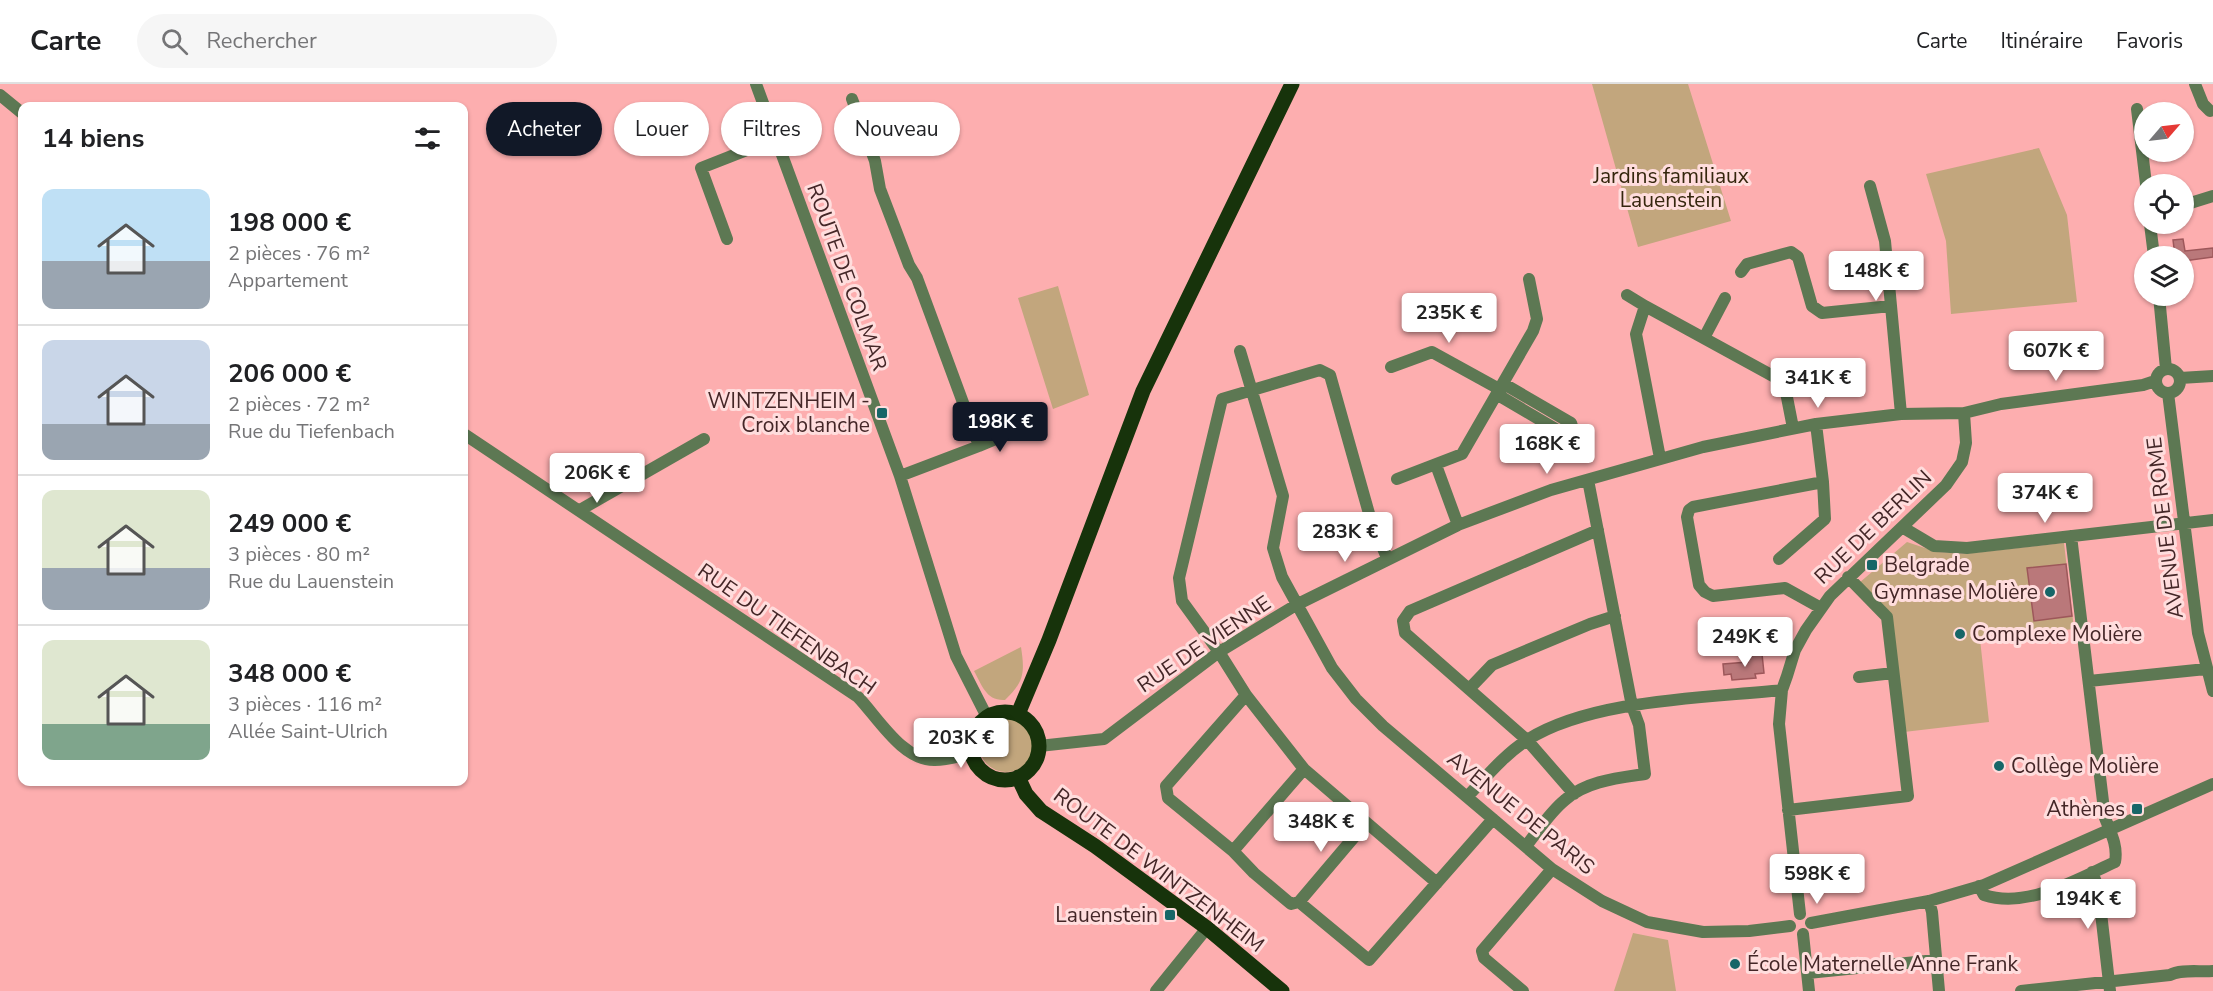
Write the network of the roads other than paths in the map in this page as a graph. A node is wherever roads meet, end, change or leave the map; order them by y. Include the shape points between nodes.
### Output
1 (756, 84) edge
2 (1292, 84) edge
3 (2195, 84) edge
4 (0, 95) edge
5 (852, 99) dead end
6 (762, 102) edge
7 (18, 110) edge
8 (2212, 112) edge
9 (732, 156) edge
10 (781, 156) edge
11 (1870, 186) dead end
12 (2213, 196) edge
13 (2194, 202) edge
14 (727, 239) dead end
15 (1741, 273) dead end
16 (1529, 279) dead end
17 (1627, 295) dead end
18 (1725, 298) dead end
19 (1645, 306) junction
20 (1891, 306) junction
21 (2159, 306) edge
22 (1704, 338) junction
23 (1240, 351) dead end
24 (1391, 367) dead end
25 (2166, 369) junction
26 (2213, 376) edge
27 (2180, 378) junction
28 (2156, 381) junction
29 (1251, 390) junction
30 (1501, 390) junction
31 (2168, 393) junction
32 (1965, 413) junction
33 (1901, 414) junction
34 (1816, 424) junction
35 (1793, 428) junction
36 (1010, 433) dead end
37 (468, 437) edge
38 (704, 439) dead end
39 (979, 446) junction
40 (1660, 458) junction
41 (1436, 465) junction
42 (1397, 479) dead end
43 (901, 480) junction
44 (1588, 480) junction
45 (1823, 482) junction
46 (580, 510) junction
47 (2213, 520) edge
48 (2184, 523) junction
49 (1458, 525) junction
50 (1902, 527) junction
51 (1598, 530) junction
52 (2071, 536) junction
53 (1387, 558) junction
54 (1779, 559) dead end
55 (1848, 577) junction
56 (1296, 605) junction
57 (1821, 608) junction
58 (1615, 616) junction
59 (1219, 652) junction
60 (2206, 669) junction
61 (1893, 673) junction
62 (1858, 677) dead end
63 (2089, 681) junction
64 (1470, 688) junction
65 (1782, 690) junction
66 (2213, 692) edge
67 (1246, 695) junction
68 (1632, 706) junction
69 (1018, 714) junction
70 (987, 717) junction
71 (1527, 740) junction
72 (1039, 746) junction
73 (972, 753) junction
74 (1304, 769) junction
75 (1018, 777) junction
76 (2213, 784) edge
77 (1574, 794) junction
78 (1467, 797) junction
79 (1788, 810) junction
80 (1493, 819) junction
81 (1366, 823) junction
82 (2110, 830) junction
83 (1526, 846) junction
84 (1233, 851) junction
85 (1552, 869) junction
86 (2092, 872) junction
87 (1437, 883) junction
88 (1979, 886) junction
89 (1929, 901) junction
90 (1299, 902) junction
91 (1800, 914) junction
92 (1811, 923) junction
93 (1790, 926) junction
94 (1207, 928) junction
95 (1803, 934) junction
96 (1936, 960) junction
97 (2213, 971) edge
98 (1808, 973) junction
99 (2109, 986) edge
100 (1156, 991) edge
101 (1282, 991) edge
102 (1523, 991) edge
103 (1809, 991) edge
104 (1939, 991) edge
105 (2021, 991) edge

1 - 6 street, ROUTE DE COLMAR
2 - 69 main road via 1143,392
3 - 8 street via 2203,104
4 - 7 street
5 - 39 street via 875,161 880,189
9 - 14 street via 701,168
10 - 43 street, ROUTE DE COLMAR
11 - 20 street via 1885,241
12 - 13 street
15 - 20 street via 1747,264 1791,252 1798,256 1816,311 1822,314
16 - 30 street via 1538,319
17 - 19 street
18 - 22 street
19 - 22 street
19 - 40 street via 1636,334
20 - 33 street
21 - 25 street
22 - 35 street via 1784,382
23 - 29 street, AVENUE DE PARIS
24 - 30 street via 1432,352
25 - 27 street
25 - 28 street via 2158,373
26 - 27 street
27 - 31 street via 2177,388
28 - 31 street via 2159,390
28 - 32 street, RUE DE VIENNE
29 - 53 street via 1320,370 1330,375 1370,517
29 - 56 street, AVENUE DE PARIS via 1283,496 1273,548
29 - 59 street via 1222,399 1179,578 1182,601
30 - 30 street via 1564,434 1573,429 1571,423
30 - 41 street via 1462,454
31 - 48 street, AVENUE DE ROME
32 - 33 street, RUE DE VIENNE
32 - 50 street, RUE DE BERLIN via 1962,462 1946,485
33 - 34 street, RUE DE VIENNE
34 - 35 street, RUE DE VIENNE
34 - 45 street
35 - 40 street, RUE DE VIENNE
36 - 39 street
37 - 46 street, RUE DU TIEFENBACH
38 - 46 street
39 - 43 street
40 - 44 street, RUE DE VIENNE
41 - 42 street
41 - 49 street
43 - 70 street via 956,656
44 - 49 street, RUE DE VIENNE
44 - 51 street
45 - 54 street via 1825,519
45 - 57 street via 1693,507 1687,517 1699,585 1705,592 1713,596 1785,588
46 - 73 street, RUE DU TIEFENBACH via 858,697 913,755 933,760
47 - 48 street
48 - 52 street
48 - 60 street, AVENUE DE ROME
49 - 53 street, RUE DE VIENNE
50 - 52 street via 1934,546 1967,548
50 - 55 street, RUE DE BERLIN
51 - 58 street
51 - 64 street via 1410,611 1403,621 1405,633
52 - 63 street
53 - 56 street, RUE DE VIENNE
55 - 57 street, RUE DE BERLIN
55 - 61 street via 1887,617
56 - 59 street, RUE DE VIENNE
56 - 78 street, AVENUE DE PARIS via 1332,668 1356,699
57 - 65 street, RUE DE BERLIN via 1795,650
58 - 64 street via 1492,665
58 - 68 street
59 - 67 street
59 - 72 street, RUE DE VIENNE via 1104,739
60 - 63 street
60 - 66 street, AVENUE DE ROME
61 - 62 street
61 - 79 street via 1908,796
63 - 82 street via 2105,818
64 - 71 street
65 - 68 street
65 - 79 street, RUE DE BERLIN via 1779,724
67 - 74 street
67 - 84 street via 1166,786 1168,798
68 - 71 street via 1580,716
68 - 77 street via 1639,725 1644,774 1607,779
69 - 70 main road via 1003,711
69 - 72 main road via 1037,732
70 - 73 main road via 972,737
71 - 77 street
71 - 78 street
72 - 75 main road via 1036,760
73 - 75 main road via 987,774 1001,779
74 - 81 street
74 - 84 street
75 - 94 main road, ROUTE DE WINTZENHEIM via 1041,811
76 - 82 street
77 - 83 street
78 - 80 street, AVENUE DE PARIS
79 - 91 street, RUE DE BERLIN
80 - 83 street, AVENUE DE PARIS
80 - 87 street
81 - 87 street
81 - 90 street
82 - 86 street via 2117,853 2115,862
82 - 88 street
83 - 85 street, AVENUE DE PARIS
84 - 90 street via 1291,904
85 - 93 street, AVENUE DE PARIS via 1602,901 1647,922 1703,932
85 - 102 street via 1482,951 1484,958
86 - 88 street via 2038,894 1995,898 1984,895
86 - 99 street via 2098,887
87 - 90 street via 1369,960
88 - 89 street
89 - 92 street
89 - 96 street
91 - 92 street
91 - 93 street
92 - 95 street
93 - 95 street
94 - 100 street
94 - 101 main road, ROUTE DE WINTZENHEIM
95 - 98 street
96 - 98 street
96 - 104 street
97 - 99 street via 2177,971
98 - 103 street
99 - 105 street

